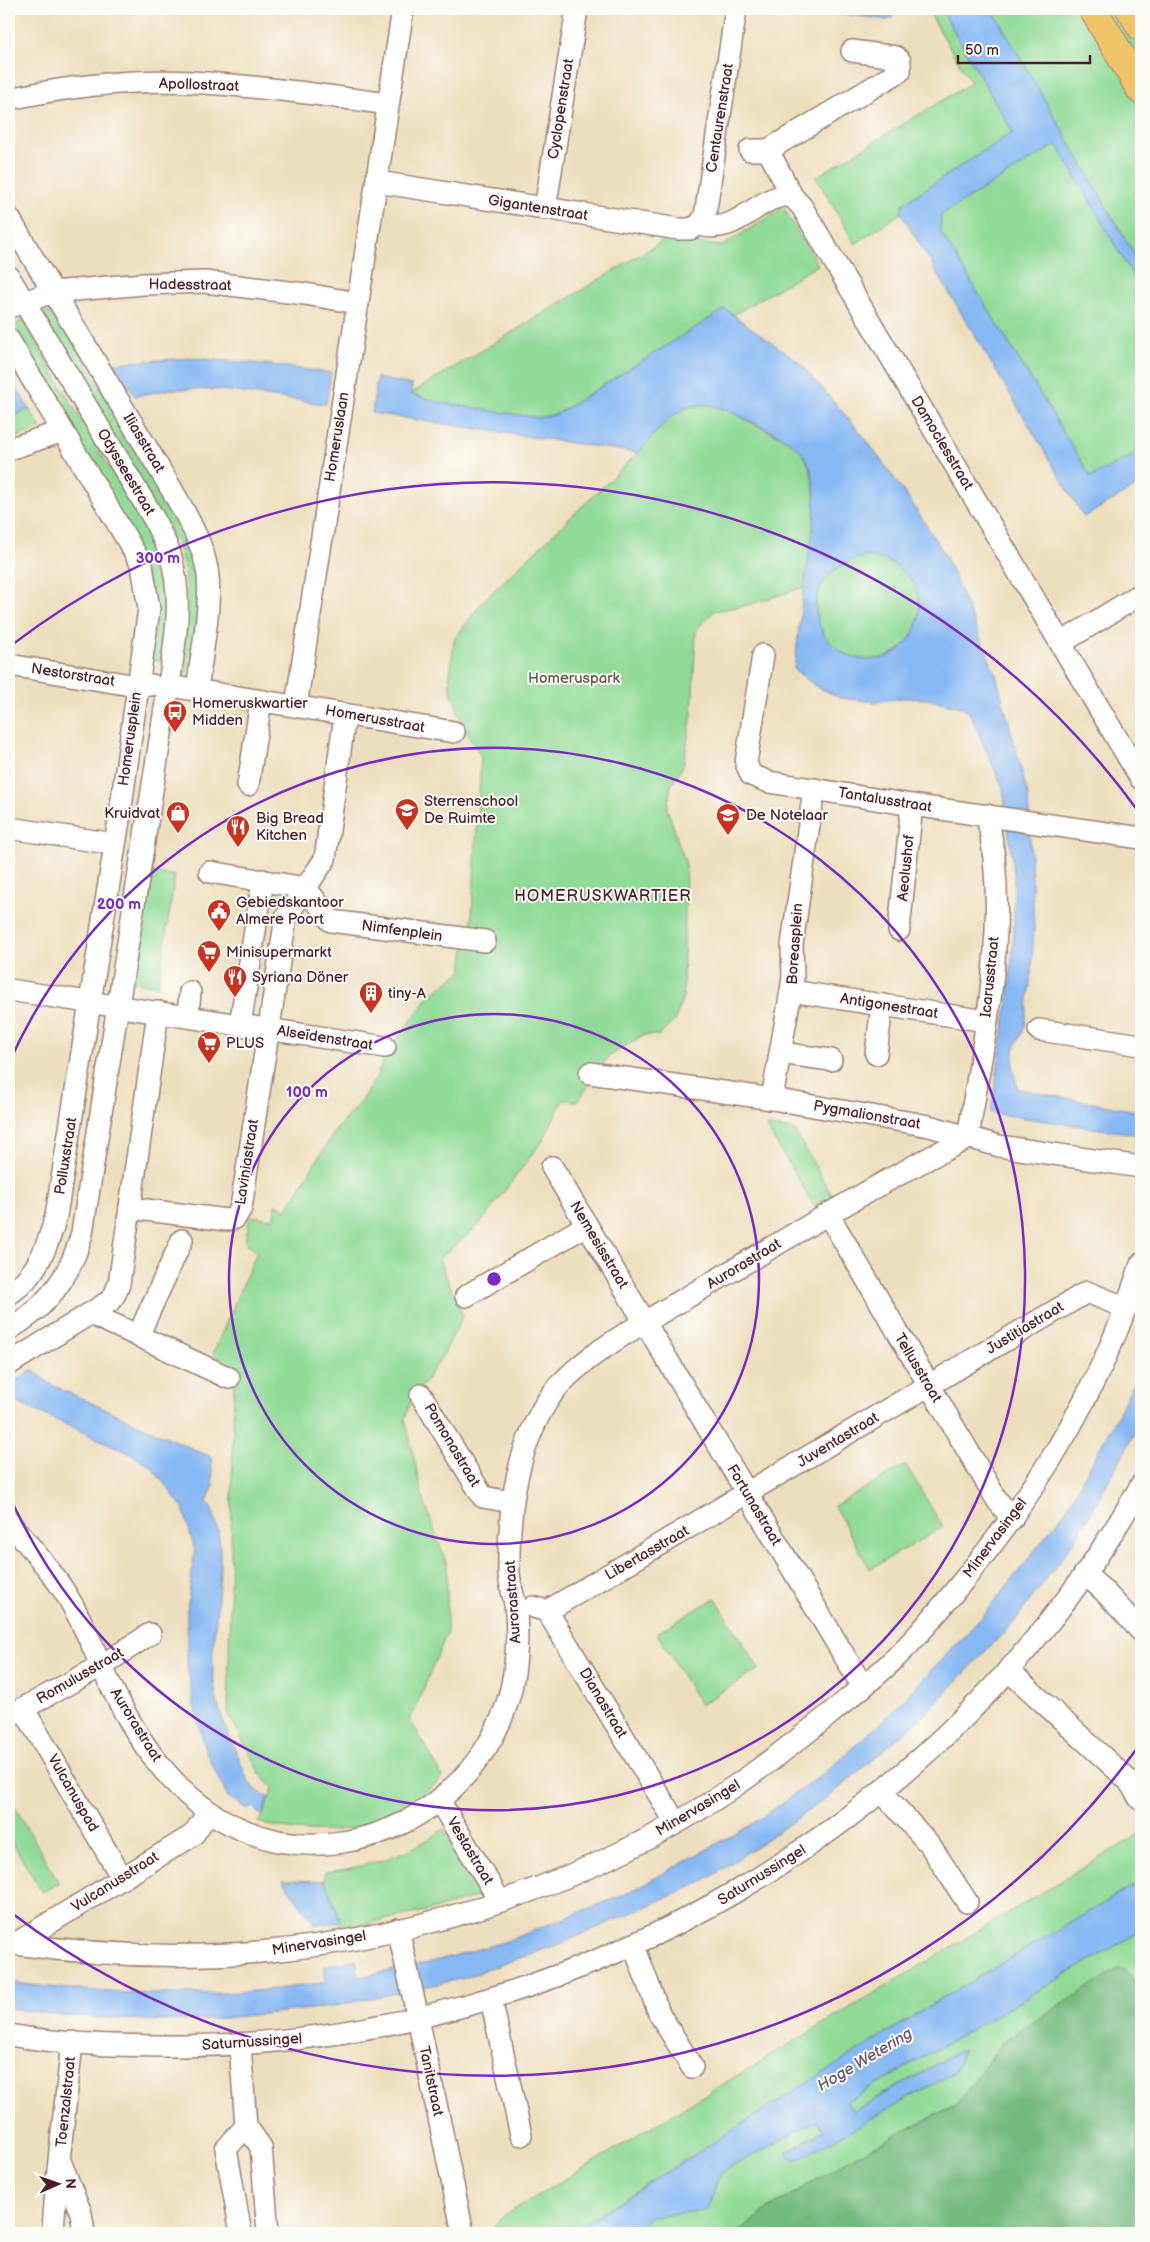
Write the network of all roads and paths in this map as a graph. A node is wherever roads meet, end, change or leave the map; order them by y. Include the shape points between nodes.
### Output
1 (403, 9) edge
2 (577, 9) edge
3 (736, 9) edge
4 (1093, 9) edge
5 (1130, 9) edge
6 (1141, 27) edge
7 (852, 51) dead end
8 (1141, 90) edge
9 (9, 99) edge
10 (388, 104) junction
11 (377, 182) junction
12 (792, 196) junction
13 (545, 210) junction
14 (9, 218) edge
15 (699, 225) junction
16 (9, 277) edge
17 (53, 292) junction
18 (358, 303) junction
19 (16, 305) edge
20 (9, 340) edge
21 (63, 431) junction
22 (9, 449) edge
23 (1141, 594) edge
24 (1061, 643) junction
25 (763, 655) dead end
26 (9, 665) edge
27 (137, 686) junction
28 (169, 686) junction
29 (197, 690) junction
30 (261, 701) junction
31 (296, 706) junction
32 (345, 715) junction
33 (454, 732) dead end
34 (1141, 779) edge
35 (248, 785) dead end
36 (814, 788) junction
37 (912, 805) junction
38 (996, 816) junction
39 (9, 828) edge
40 (1141, 838) edge
41 (114, 844) junction
42 (210, 872) dead end
43 (263, 880) junction
44 (306, 888) junction
45 (899, 930) dead end
46 (485, 942) dead end
47 (9, 990) edge
48 (791, 991) junction
49 (190, 992) dead end
50 (89, 1002) junction
51 (882, 1005) junction
52 (117, 1006) junction
53 (158, 1012) junction
54 (188, 1016) junction
55 (986, 1021) junction
56 (240, 1025) junction
57 (268, 1029) junction
58 (1039, 1030) dead end
59 (1141, 1046) edge
60 (385, 1048) dead end
61 (780, 1053) junction
62 (876, 1054) dead end
63 (831, 1060) dead end
64 (590, 1073) dead end
65 (772, 1099) junction
66 (968, 1138) junction
67 (552, 1167) dead end
68 (1141, 1167) edge
69 (130, 1208) junction
70 (828, 1214) junction
71 (587, 1225) junction
72 (182, 1240) dead end
73 (1141, 1264) edge
74 (9, 1294) edge
75 (466, 1296) dead end
76 (1126, 1308) junction
77 (91, 1314) junction
78 (645, 1323) junction
79 (9, 1329) edge
80 (138, 1336) junction
81 (9, 1364) edge
82 (229, 1378) dead end
83 (928, 1385) junction
84 (422, 1394) dead end
85 (1141, 1485) edge
86 (748, 1494) junction
87 (511, 1502) junction
88 (1012, 1519) junction
89 (9, 1522) edge
90 (1086, 1575) junction
91 (516, 1608) junction
92 (547, 1611) junction
93 (1141, 1631) edge
94 (150, 1634) dead end
95 (101, 1666) junction
96 (1008, 1670) junction
97 (863, 1687) junction
98 (16, 1712) edge
99 (881, 1791) junction
100 (1140, 1800) edge
101 (440, 1802) junction
102 (208, 1813) junction
103 (676, 1823) junction
104 (122, 1878) junction
105 (500, 1901) junction
106 (967, 1902) dead end
107 (399, 1936) junction
108 (12, 1943) edge
109 (634, 1946) junction
110 (491, 1999) junction
111 (417, 2010) junction
112 (9, 2035) edge
113 (72, 2042) junction
114 (240, 2045) junction
115 (692, 2067) dead end
116 (246, 2126) junction
117 (521, 2135) dead end
118 (60, 2161) junction
119 (53, 2233) edge
120 (84, 2233) edge
121 (241, 2233) edge
122 (268, 2233) edge
123 (463, 2233) edge

1 - 10 street, Homeruslaan
2 - 13 street, Cyclopenstraat
3 - 15 street, Centaurenstraat via 706,211
4 - 8 main road
5 - 6 main road
7 - 12 street, Damoclesstraat via 896,57 901,68 759,150
9 - 10 street, Apollostraat via 117,84 189,82 272,88
10 - 11 street, Homeruslaan
11 - 13 street, Gigantenstraat
11 - 18 street, Homeruslaan
12 - 15 street via 779,197 720,228
12 - 24 street, Damoclesstraat via 802,207
13 - 15 street, Gigantenstraat via 679,229
14 - 17 street, Iliasstraat
16 - 19 street, Odysseestraat
17 - 18 street, Hadesstraat via 205,282
17 - 19 street, Hadesstraat
17 - 29 street, Iliasstraat via 172,490 206,564 208,605
18 - 31 street, Homeruslaan
19 - 28 street, Odysseestraat via 154,519 169,552 175,572 179,610
20 - 21 street
21 - 22 street
21 - 27 street, Homerusplein via 142,565 149,609
23 - 24 street
24 - 34 street, Damoclesstraat
25 - 36 street, Tantalusstraat via 746,762 751,775 769,782
26 - 27 street, Nestorstraat
27 - 28 street
27 - 41 street, Homerusplein
28 - 29 street
28 - 52 street, Odysseestraat
29 - 30 street
30 - 31 street
30 - 35 street
31 - 32 street, Homerusstraat
32 - 33 street, Homerusstraat
32 - 44 street via 324,859
36 - 37 street, Tantalusstraat
36 - 48 street, Boreasplein via 792,945
37 - 38 street, Tantalusstraat
37 - 45 street, Aeolushof
38 - 40 street, Tantalusstraat
38 - 55 street, Icarusstraat via 993,847 996,897 994,964
39 - 41 street
41 - 50 street, Homerusplein
42 - 43 street
43 - 44 street
43 - 56 street
44 - 46 street, Nimfenplein via 331,921
44 - 57 street via 286,917
47 - 50 street, Alseïdenstraat
48 - 51 street, Antigonestraat
48 - 61 street, Boreasplein
49 - 54 street
50 - 52 street, Alseïdenstraat
50 - 74 street, Polluxstraat via 56,1216 48,1246 34,1271
51 - 55 street, Antigonestraat
51 - 62 street
52 - 53 street, Alseïdenstraat
52 - 79 street, Odysseestraat via 77,1252 53,1293 26,1320
53 - 54 street, Alseïdenstraat
53 - 69 street
54 - 56 street, Alseïdenstraat
55 - 66 street, Icarusstraat
56 - 57 street, Alseïdenstraat
57 - 60 street, Alseïdenstraat
57 - 69 street, Laviniastraat via 241,1208 234,1218 216,1220
58 - 59 street
61 - 63 street
61 - 65 street, Boreasplein
64 - 65 street, Pygmalionstraat
65 - 66 street, Pygmalionstraat via 929,1126
66 - 68 street, Pygmalionstraat via 999,1146
66 - 70 street, Aurorastraat via 895,1174
67 - 71 street, Nemesisstraat
69 - 77 street via 119,1284 110,1301
70 - 78 street, Aurorastraat
70 - 83 street, Tellusstraat
71 - 75 street
71 - 78 street, Nemesisstraat
72 - 80 street
73 - 76 street, Minervasingel
76 - 83 street, Justitiastraat via 1087,1292
76 - 88 street, Minervasingel via 1100,1370 1060,1446
77 - 80 street
77 - 81 street
78 - 86 street, Fortunastraat
78 - 87 street, Aurorastraat via 585,1361 547,1400 531,1432
80 - 82 street
83 - 86 street, Juventastraat
83 - 88 street, Tellusstraat via 997,1500
84 - 87 street, Pomonastraat via 483,1497
85 - 90 street, Saturnussingel
86 - 92 street, Libertasstraat
86 - 97 street, Fortunastraat
87 - 91 street, Aurorastraat via 509,1577
88 - 97 street, Minervasingel via 934,1617 892,1662
89 - 95 street, Aurorastraat via 38,1554 72,1604
90 - 93 street
90 - 96 street, Saturnussingel
91 - 92 street via 538,1607
91 - 101 street, Aurorastraat via 514,1676 500,1725 486,1748
92 - 103 street, Dianastraat
94 - 95 street, Romulusstraat
95 - 98 street, Romulusstraat
95 - 102 street, Aurorastraat via 156,1760 180,1789
96 - 99 street, Saturnussingel via 928,1751
96 - 100 street via 1129,1780
97 - 103 street, Minervasingel via 731,1789
98 - 104 street, Vulcanuspad
99 - 106 street via 930,1845
99 - 109 street, Saturnussingel via 852,1816 784,1864
101 - 102 street, Aurorastraat via 384,1831 327,1845 294,1844 257,1836
101 - 105 street, Vestastraat
102 - 104 street, Vulcanusstraat via 193,1835
103 - 105 street, Minervasingel via 614,1855
104 - 108 street, Vulcanusstraat
105 - 107 street, Minervasingel
107 - 108 street, Minervasingel via 260,1952 180,1955 126,1954
107 - 111 street, Tanitstraat
109 - 110 street, Saturnussingel
109 - 115 street via 659,2013
110 - 111 street, Saturnussingel
110 - 117 street
111 - 114 street, Saturnussingel via 330,2035
111 - 123 street, Tanitstraat
112 - 113 street, Saturnussingel
113 - 114 street, Saturnussingel via 144,2046
113 - 118 street, Toenzalstraat
114 - 116 street
116 - 121 street via 226,2149
116 - 122 street via 261,2147
118 - 119 street, Toenzalstraat via 55,2185
118 - 120 street, Toenzalstraat via 81,2213

